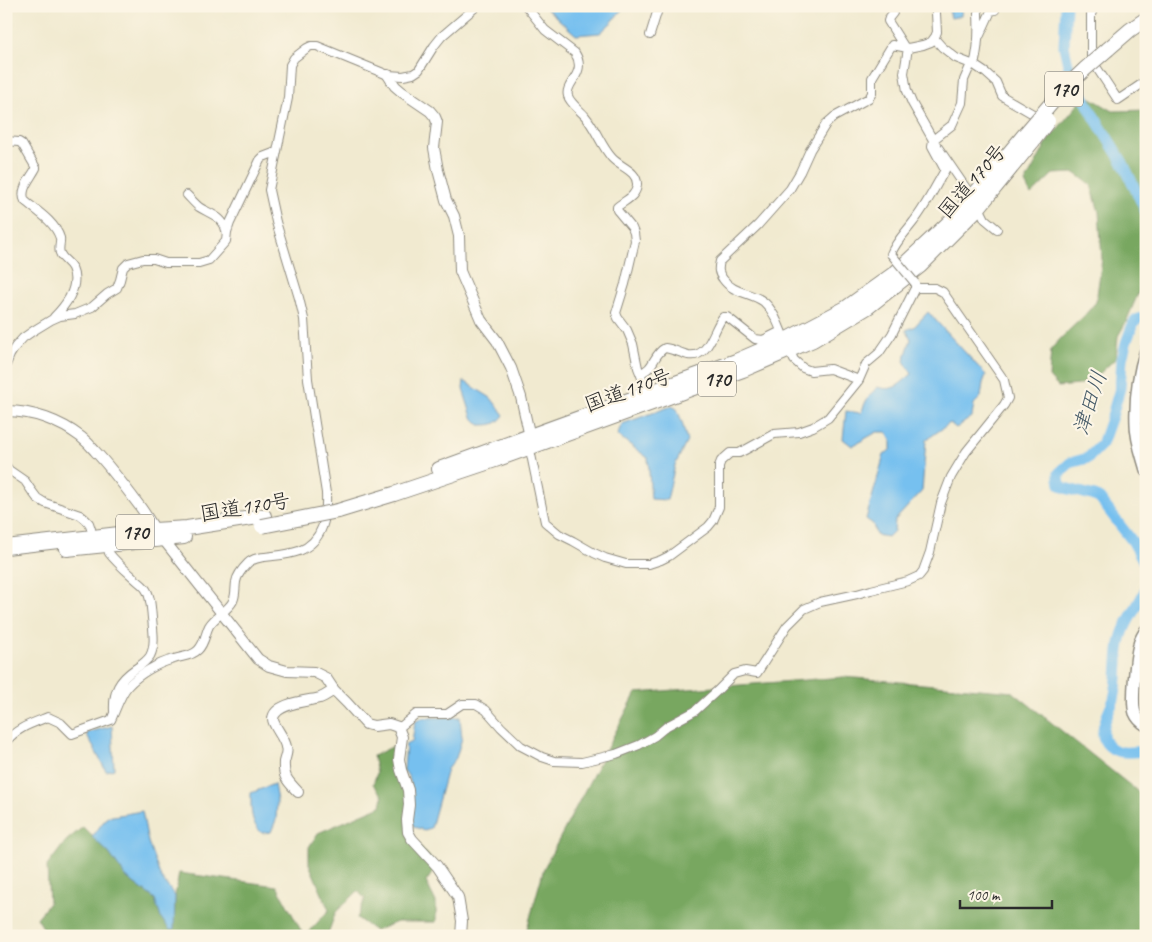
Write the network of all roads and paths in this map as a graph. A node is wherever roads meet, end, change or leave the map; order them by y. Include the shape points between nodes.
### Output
1 (477, 6) edge
2 (526, 6) edge
3 (659, 6) edge
4 (894, 6) edge
5 (934, 6) edge
6 (1094, 6) edge
7 (995, 10) dead end
8 (978, 13) dead end
9 (1146, 18) edge
10 (1146, 30) edge
11 (650, 35) dead end
12 (979, 37) junction
13 (934, 38) junction
14 (906, 48) junction
15 (1111, 52) junction
16 (972, 64) junction
17 (388, 76) junction
18 (1146, 80) edge
19 (1033, 114) dead end
20 (933, 140) junction
21 (6, 141) edge
22 (276, 152) junction
23 (187, 195) dead end
24 (975, 203) junction
25 (997, 230) dead end
26 (226, 232) junction
27 (915, 285) junction
28 (51, 320) junction
29 (786, 341) junction
30 (6, 345) edge
31 (14, 350) junction
32 (1146, 350) edge
33 (6, 365) edge
34 (640, 373) junction
35 (859, 380) junction
36 (648, 393) junction
37 (6, 411) edge
38 (529, 442) junction
39 (6, 466) edge
40 (1146, 470) edge
41 (91, 529) dead end
42 (159, 535) junction
43 (6, 547) edge
44 (109, 553) dead end
45 (6, 556) edge
46 (222, 613) junction
47 (1146, 630) edge
48 (334, 690) junction
49 (115, 713) junction
50 (1146, 725) edge
51 (398, 727) junction
52 (6, 742) edge
53 (298, 792) dead end
54 (461, 936) edge

1 - 17 street via 442,36 419,70 403,76
2 - 34 street via 545,30 578,58 577,76 567,90 568,96 616,162 635,176 635,191 630,199 617,207 632,228 635,241 616,313 633,344
3 - 11 street
4 - 14 street via 889,23
5 - 13 street via 937,22
6 - 18 street via 1091,59 1118,100
7 - 12 street
8 - 12 street
9 - 15 highway, 国道170号 / 170 via 1130,30
10 - 15 highway, 国道170号 / 170
12 - 16 street
13 - 14 street via 923,45
13 - 16 street via 956,58
14 - 20 street via 904,73 907,91
14 - 29 street via 892,45 872,78 870,98 826,124 790,189 720,261 719,273 725,282 762,300 772,310
15 - 24 highway, 国道170号 / 170, bridge via 1029,138
16 - 19 street via 996,82 1002,96
16 - 20 street via 964,80 962,103 952,125
17 - 22 street via 317,46 307,48 290,65 288,98
17 - 38 street via 395,86 436,119 434,148 446,200 459,236 460,271 481,320 511,368 521,397
20 - 24 street
20 - 27 street, bridge via 932,146 945,170 891,254
21 - 28 street via 22,144 36,168 23,197 50,222 60,238 60,253 73,270 68,300
22 - 26 street via 260,160
22 - 46 street via 268,190 304,319 308,379 326,493 325,521 316,538 300,551 250,561 238,576 233,601
23 - 26 street via 222,221
24 - 25 street
24 - 29 highway, 国道170号 / 170 via 920,266 868,307 813,340
26 - 28 street via 226,241 209,260 166,263 143,259 128,263 123,268 117,288 92,307
27 - 35 street via 897,326 879,353 866,364
27 - 51 street via 943,292 1004,380 1008,398 951,477 941,503 930,552 919,576 804,609 787,626 757,672 734,674 696,711 667,726 656,736 616,754 582,762 542,757 521,746 476,704 462,704 447,714 416,714
28 - 31 street via 24,338
29 - 34 street via 755,340 727,316 721,318 700,353 688,355 662,349 648,369
29 - 35 street via 794,360 803,368 811,371 830,369
29 - 36 highway, 国道170号 / 170
29 - 38 highway, 国道170号 / 170 via 743,370
30 - 31 street
31 - 33 street
32 - 40 main road via 1140,369 1136,425
34 - 36 street
35 - 38 street via 828,418 813,427 774,434 739,453 730,453 719,466 719,507 713,521 669,556 649,564 626,564 605,558 558,534 545,522
36 - 38 highway, 国道170号 / 170
37 - 42 street via 45,417 83,438 127,489
38 - 42 highway, 国道170号 / 170, bridge via 498,459 394,494 263,521
39 - 41 street via 25,481 37,498 80,515
42 - 43 highway, 国道170号 / 170
42 - 45 highway, 国道170号 / 170 via 87,548
42 - 46 street
44 - 49 street via 145,588 154,641 144,663 119,684 115,694
46 - 48 street via 258,659 287,671 314,672 326,678
46 - 49 street via 210,625 197,651 155,667 127,687
47 - 50 main road via 1137,653 1134,699 1135,712
48 - 51 street via 366,724
48 - 53 street via 323,697 286,706 273,717 287,748 285,778
49 - 52 street via 111,720 72,734 48,717 26,726
51 - 54 street via 402,737 399,759 408,790 408,832 458,897

